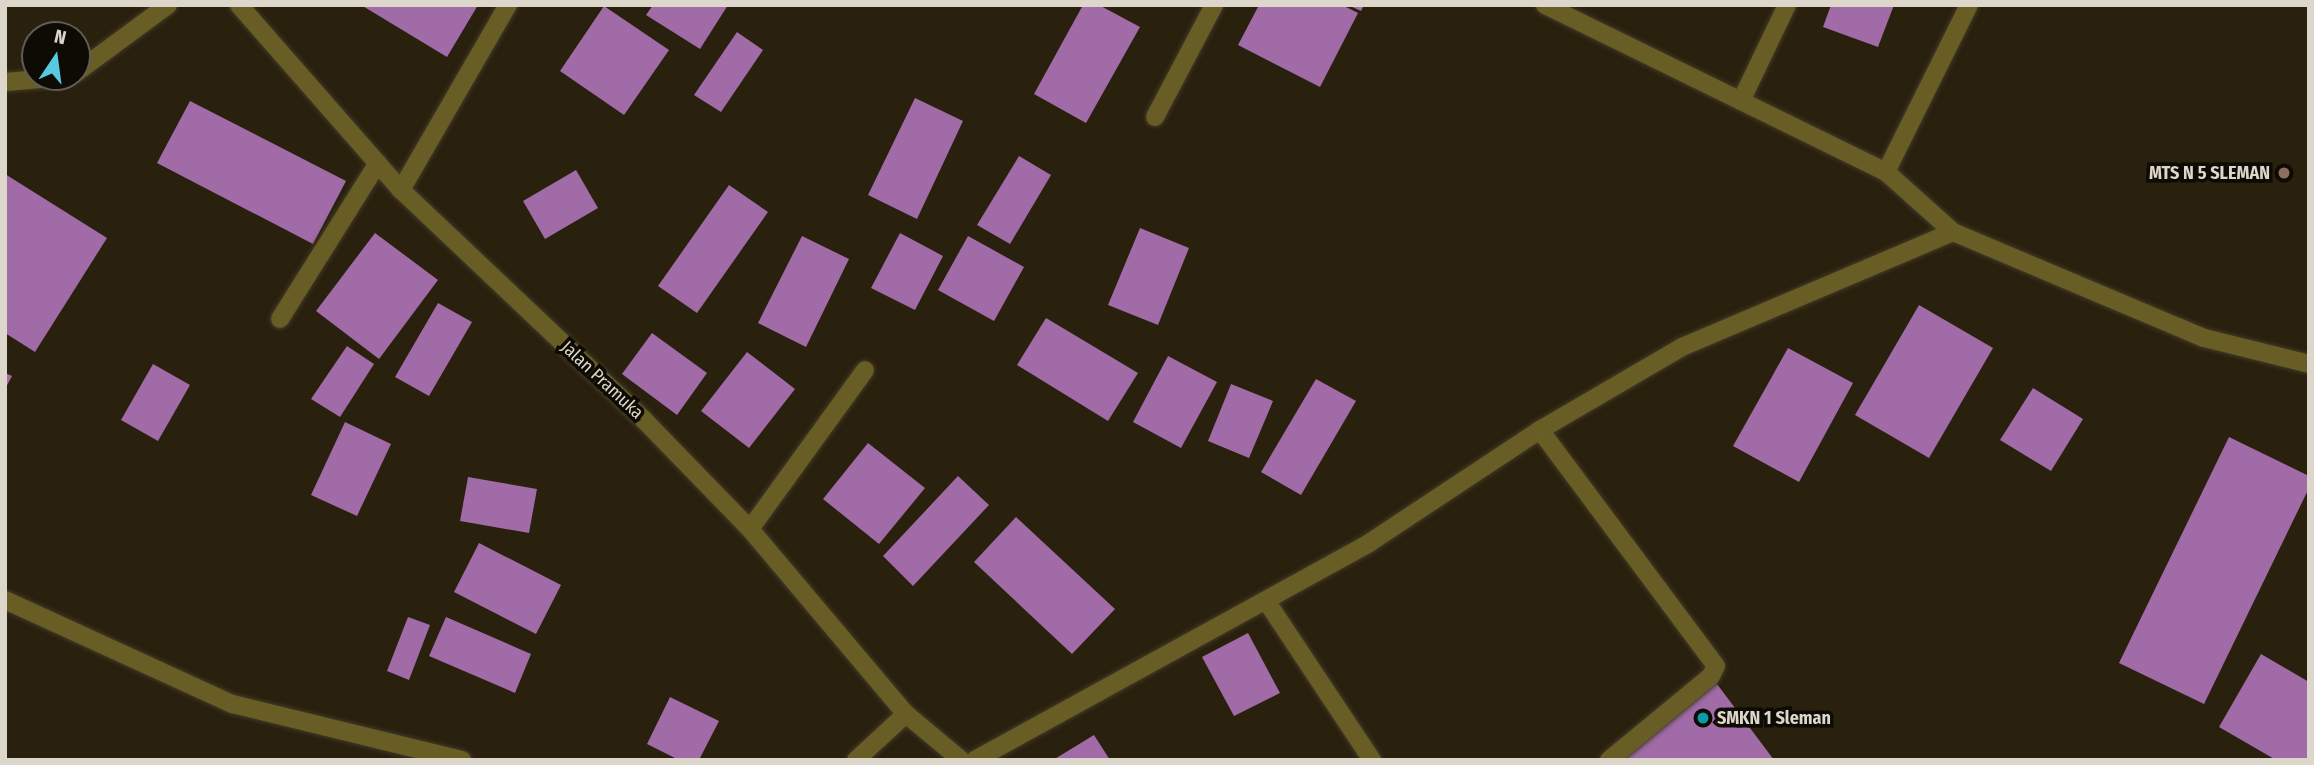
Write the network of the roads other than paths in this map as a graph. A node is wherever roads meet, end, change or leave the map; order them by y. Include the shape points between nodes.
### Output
1 (168, 5) edge
2 (239, 5) edge
3 (508, 5) edge
4 (1214, 5) edge
5 (1545, 5) edge
6 (1787, 5) edge
7 (1969, 5) edge
8 (91, 62) edge
9 (1741, 101) junction
10 (1155, 117) dead end
11 (378, 163) junction
12 (1886, 172) junction
13 (401, 190) junction
14 (1953, 232) junction
15 (280, 319) dead end
16 (2309, 364) edge
17 (865, 370) dead end
18 (1540, 430) junction
19 (750, 529) junction
20 (5, 600) edge
21 (1267, 602) junction
22 (906, 715) junction
23 (421, 755) edge
24 (462, 760) edge
25 (856, 760) edge
26 (961, 760) edge
27 (975, 760) edge
28 (1372, 760) edge
29 (1609, 760) edge

1 - 8 street
2 - 11 street, Jalan Pramuka
3 - 13 street
4 - 10 street
5 - 9 street
6 - 9 street
7 - 12 street
9 - 12 street
11 - 13 street, Jalan Pramuka
11 - 15 street
12 - 14 street
13 - 19 street, Jalan Pramuka via 645,420
14 - 16 street via 2204,338
14 - 18 street via 1682,347
17 - 19 street
18 - 21 street via 1369,543
18 - 29 street via 1716,666 1710,676
19 - 22 street, Jalan Pramuka
20 - 23 street via 232,704
21 - 27 street
21 - 28 street
22 - 25 street
22 - 26 street, Jalan Pramuka
23 - 24 street

